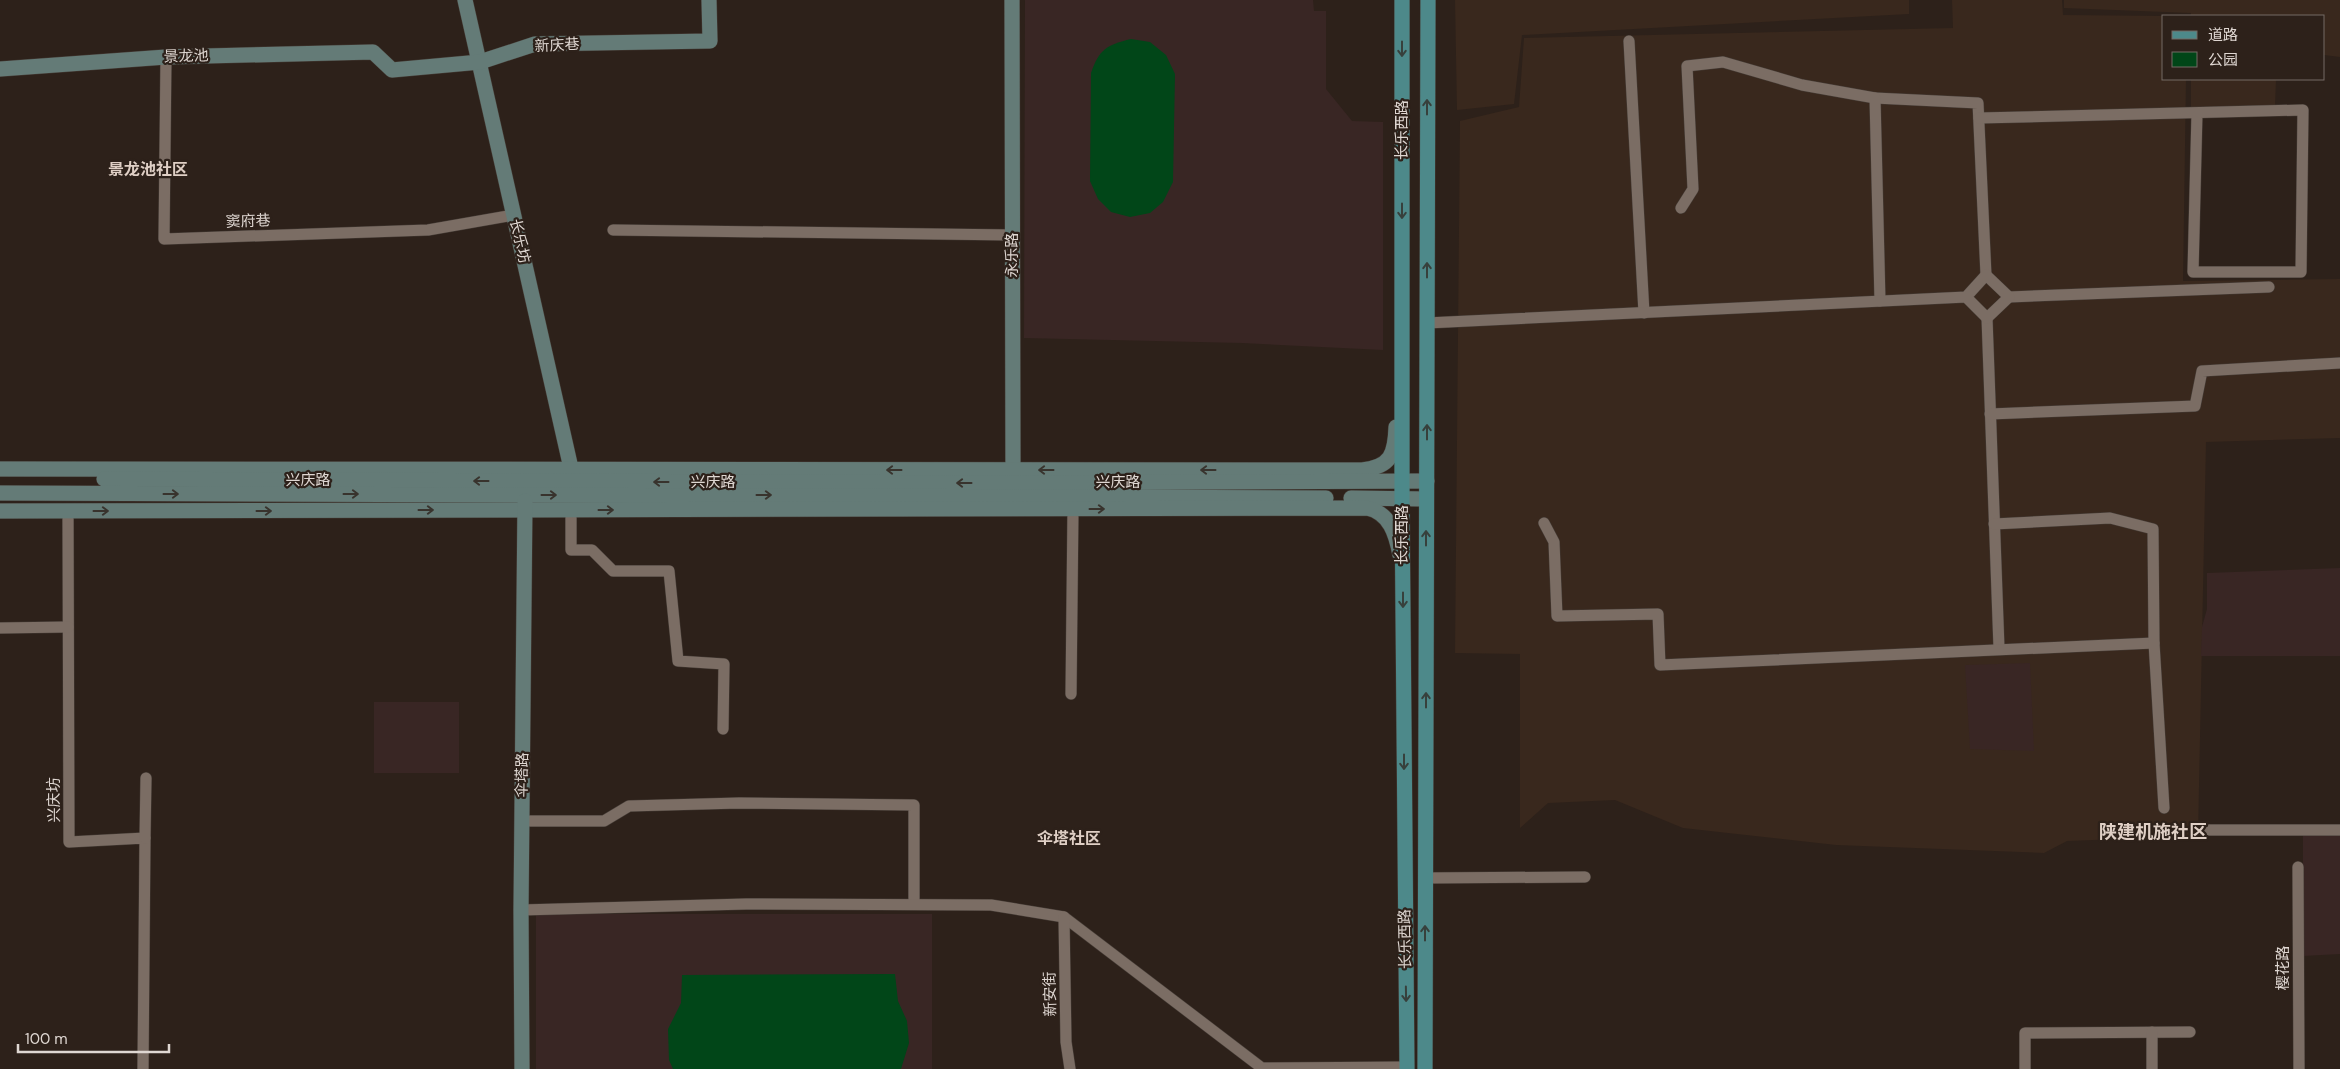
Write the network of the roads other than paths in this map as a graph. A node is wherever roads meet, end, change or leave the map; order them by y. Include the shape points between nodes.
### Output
1 (465, 0) edge
2 (709, 0) edge
3 (1012, 0) edge
4 (1402, 0) edge
5 (1428, 0) edge
6 (1629, 41) dead end
7 (373, 52) joint
8 (166, 57) junction
9 (480, 62) junction
10 (0, 69) edge
11 (1875, 98) junction
12 (2197, 113) junction
13 (1979, 118) junction
14 (1681, 208) dead end
15 (514, 215) junction
16 (613, 230) dead end
17 (1012, 235) junction
18 (1986, 275) junction
19 (2269, 287) dead end
20 (1966, 297) junction
21 (2009, 297) junction
22 (1880, 301) junction
23 (1644, 312) junction
24 (1987, 318) junction
25 (1427, 323) junction
26 (2340, 363) edge
27 (1402, 387) junction
28 (1990, 414) junction
29 (0, 469) edge
30 (1320, 471) junction
31 (573, 476) junction
32 (0, 479) edge
33 (1346, 481) junction
34 (1402, 481) junction
35 (1427, 481) junction
36 (525, 488) junction
37 (1013, 490) junction
38 (0, 493) edge
39 (1402, 498) junction
40 (1426, 499) junction
41 (1073, 509) junction
42 (525, 510) junction
43 (571, 510) junction
44 (68, 511) junction
45 (0, 512) edge
46 (1544, 523) dead end
47 (1994, 524) junction
48 (1403, 572) junction
49 (68, 627) junction
50 (0, 628) edge
51 (2154, 643) junction
52 (1999, 648) junction
53 (1071, 694) dead end
54 (723, 729) dead end
55 (146, 778) dead end
56 (2164, 808) dead end
57 (522, 821) junction
58 (2207, 830) dead end
59 (2340, 830) edge
60 (145, 838) junction
61 (2298, 867) dead end
62 (1585, 877) dead end
63 (1425, 878) junction
64 (914, 904) junction
65 (521, 910) junction
66 (1064, 917) junction
67 (2152, 1032) junction
68 (2190, 1032) dead end
69 (1406, 1068) edge
70 (143, 1069) edge
71 (522, 1069) edge
72 (1070, 1069) edge
73 (1426, 1069) edge
74 (2025, 1069) edge
75 (2152, 1069) edge
76 (2299, 1069) edge

1 - 9 street, 长乐坊
2 - 9 street, 新庆巷 via 710,41 536,44
3 - 17 street, 永乐路
4 -> 27 main road, 长乐西路
25 -> 5 main road, 长乐西路
6 - 23 street
7 - 8 street, 景龙池
7 - 9 street, 新庆巷 via 392,70
8 - 10 street, 景龙池
8 - 15 street, 窦府巷 via 164,239 428,230
9 - 15 street, 长乐坊
11 - 13 street via 1978,103
11 - 14 street via 1802,85 1723,62 1687,66 1693,189
11 - 22 street
12 - 12 street via 2302,110 2301,272 2193,272
12 - 13 street
13 - 18 street
15 - 31 street, 长乐坊
16 - 17 street
17 - 37 street, 永乐路
18 - 20 street
18 - 21 street
19 - 21 street
20 - 22 street
20 - 24 street
21 - 24 street
22 - 23 street
23 - 25 street
24 - 28 street
35 -> 25 main road, 长乐西路
26 - 28 street via 2202,371 2195,406
27 - 30 street via 1396,444 1385,464 1375,469
27 - 34 main road, 长乐西路
28 - 47 street
29 - 31 street
30 - 33 street
30 -> 37 street
31 - 36 street, 兴庆路
37 -> 31 street, 兴庆路
36 -> 32 street, 兴庆路
33 - 34 street, 兴庆路
33 - 37 street, 兴庆路
34 - 35 street, 兴庆路
34 - 39 main road, 长乐西路
35 - 40 main road, 长乐西路
36 -> 37 street, 兴庆路
38 -> 36 street, 兴庆路
36 - 42 street, 伞塔路
37 - 39 street, 兴庆路
37 - 41 street
43 -> 37 street
39 - 40 street, 兴庆路
39 - 48 main road, 长乐西路
63 -> 40 main road, 长乐西路
41 -> 48 street via 1376,510 1388,521 1394,533
41 - 53 street
42 - 43 street
44 -> 42 street
42 - 57 street, 伞塔路
43 - 54 street via 571,550 592,550 612,571 669,571 678,661 724,664
44 - 45 street
44 - 49 street, 兴庆坊
46 - 52 street via 1554,542 1557,616 1658,614 1660,665
47 - 51 street via 2110,518 2153,529
47 - 52 street
48 -> 69 main road, 长乐西路
49 - 50 street
49 - 60 street, 兴庆坊 via 69,842
51 - 52 street
51 - 56 street
55 - 60 street
57 - 64 street via 604,820 629,806 739,803 914,805
57 - 65 street, 伞塔路
58 - 59 street
60 - 70 street
61 - 76 street, 樱花路
62 - 63 street
73 -> 63 main road, 长乐西路
64 - 65 street via 746,904
64 - 66 street via 991,905
65 - 71 street, 伞塔路
66 - 69 street via 1262,1068
66 - 72 street, 新安街 via 1066,1042
67 - 68 street
67 - 74 street via 2025,1033
67 - 75 street

